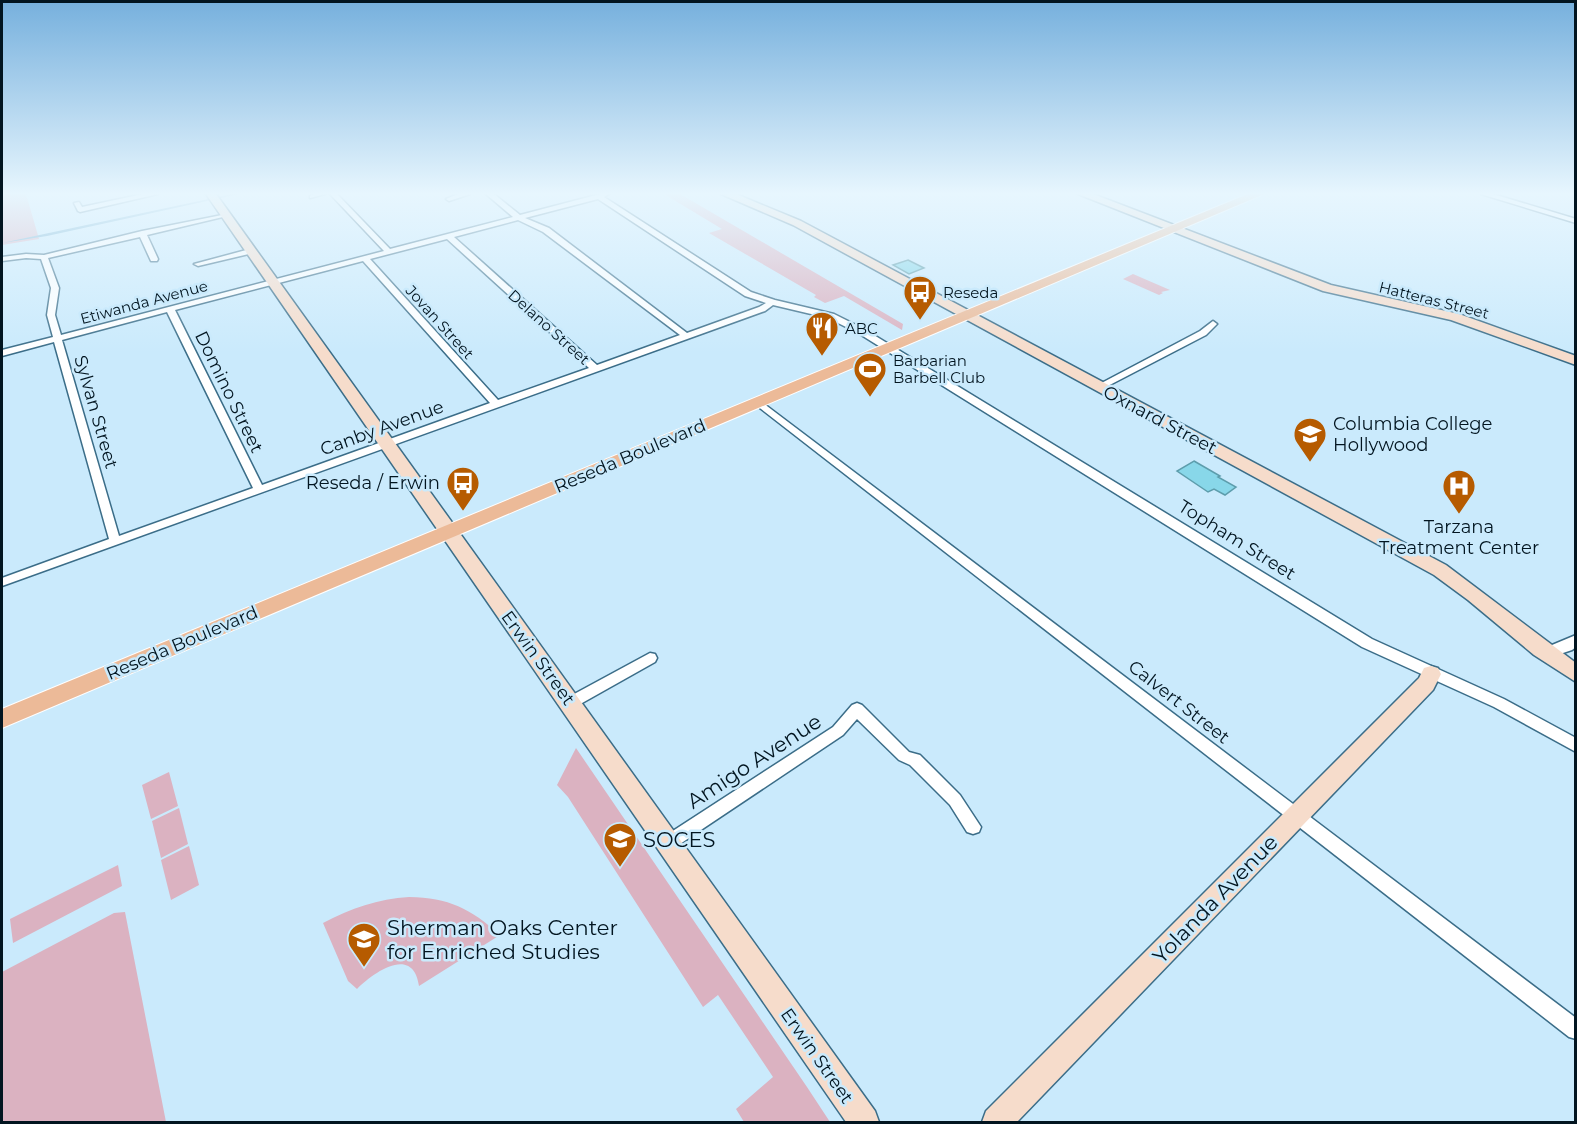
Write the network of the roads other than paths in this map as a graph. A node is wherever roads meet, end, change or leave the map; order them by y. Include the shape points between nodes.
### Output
1 (87, 246) edge
2 (148, 246) edge
3 (247, 246) edge
4 (384, 246) edge
5 (409, 246) edge
6 (460, 246) edge
7 (568, 246) edge
8 (678, 246) edge
9 (840, 246) edge
10 (1134, 246) edge
11 (1217, 246) edge
12 (250, 251) junction
13 (389, 252) junction
14 (44, 257) junction
15 (364, 258) junction
16 (2, 259) edge
17 (154, 259) dead end
18 (198, 264) dead end
19 (273, 282) junction
20 (772, 302) junction
21 (170, 309) junction
22 (967, 316) junction
23 (1213, 324) dead end
24 (686, 336) junction
25 (58, 339) junction
26 (890, 348) junction
27 (2, 353) edge
28 (1575, 361) edge
29 (596, 369) junction
30 (1099, 387) junction
31 (759, 403) junction
32 (496, 404) junction
33 (387, 444) junction
34 (259, 490) junction
35 (449, 532) junction
36 (115, 541) junction
37 (2, 582) edge
38 (1575, 640) edge
39 (1545, 654) junction
40 (650, 658) dead end
41 (1431, 674) junction
42 (1575, 674) edge
43 (570, 704) junction
44 (2, 719) edge
45 (1575, 746) edge
46 (1295, 816) junction
47 (973, 826) dead end
48 (668, 843) junction
49 (1575, 1030) edge
50 (864, 1122) edge
51 (997, 1122) edge

1 - 14 street
2 - 17 street
3 - 12 street, Erwin Street
4 - 13 street
5 - 13 street, Etiwanda Avenue
6 - 29 street, Delano Street
7 - 24 street
8 - 20 street, Topham Street via 748,294
9 - 22 street, Oxnard Street
10 - 22 main road, Reseda Boulevard
11 - 28 street, Hatteras Street via 1327,288 1455,317
12 - 18 street
12 - 19 street, Erwin Street
13 - 15 street, Etiwanda Avenue
14 - 16 street
14 - 25 street, Sylvan Street via 55,288 51,315
15 - 19 street, Etiwanda Avenue
15 - 32 street, Jovan Street
19 - 21 street, Etiwanda Avenue
19 - 33 street, Erwin Street
20 - 24 street, Canby Avenue
20 - 26 street, Topham Street via 831,316
21 - 25 street, Etiwanda Avenue
21 - 34 street, Domino Street
22 - 26 main road, Reseda Boulevard
22 - 30 street, Oxnard Street
23 - 30 street via 1203,333
24 - 29 street, Canby Avenue
25 - 27 street, Etiwanda Avenue
25 - 36 street, Sylvan Street
26 - 31 main road, Reseda Boulevard
26 - 41 street, Topham Street via 1367,643
29 - 32 street, Canby Avenue
30 - 39 street, Oxnard Street via 1448,575
31 - 35 main road, Reseda Boulevard
31 - 46 street, Calvert Street
32 - 33 street, Canby Avenue
33 - 34 street, Canby Avenue
33 - 35 street, Erwin Street
34 - 36 street, Canby Avenue
35 - 43 street, Erwin Street
35 - 44 main road, Reseda Boulevard
36 - 37 street, Canby Avenue
38 - 39 street
39 - 42 street, Oxnard Street
40 - 43 street
41 - 45 street, Topham Street via 1499,703
41 - 46 street, Yolanda Avenue
43 - 48 street, Erwin Street
46 - 49 street, Calvert Street
46 - 51 street, Yolanda Avenue
47 - 48 street, Amigo Avenue via 955,800 857,709 838,731
48 - 50 street, Erwin Street

